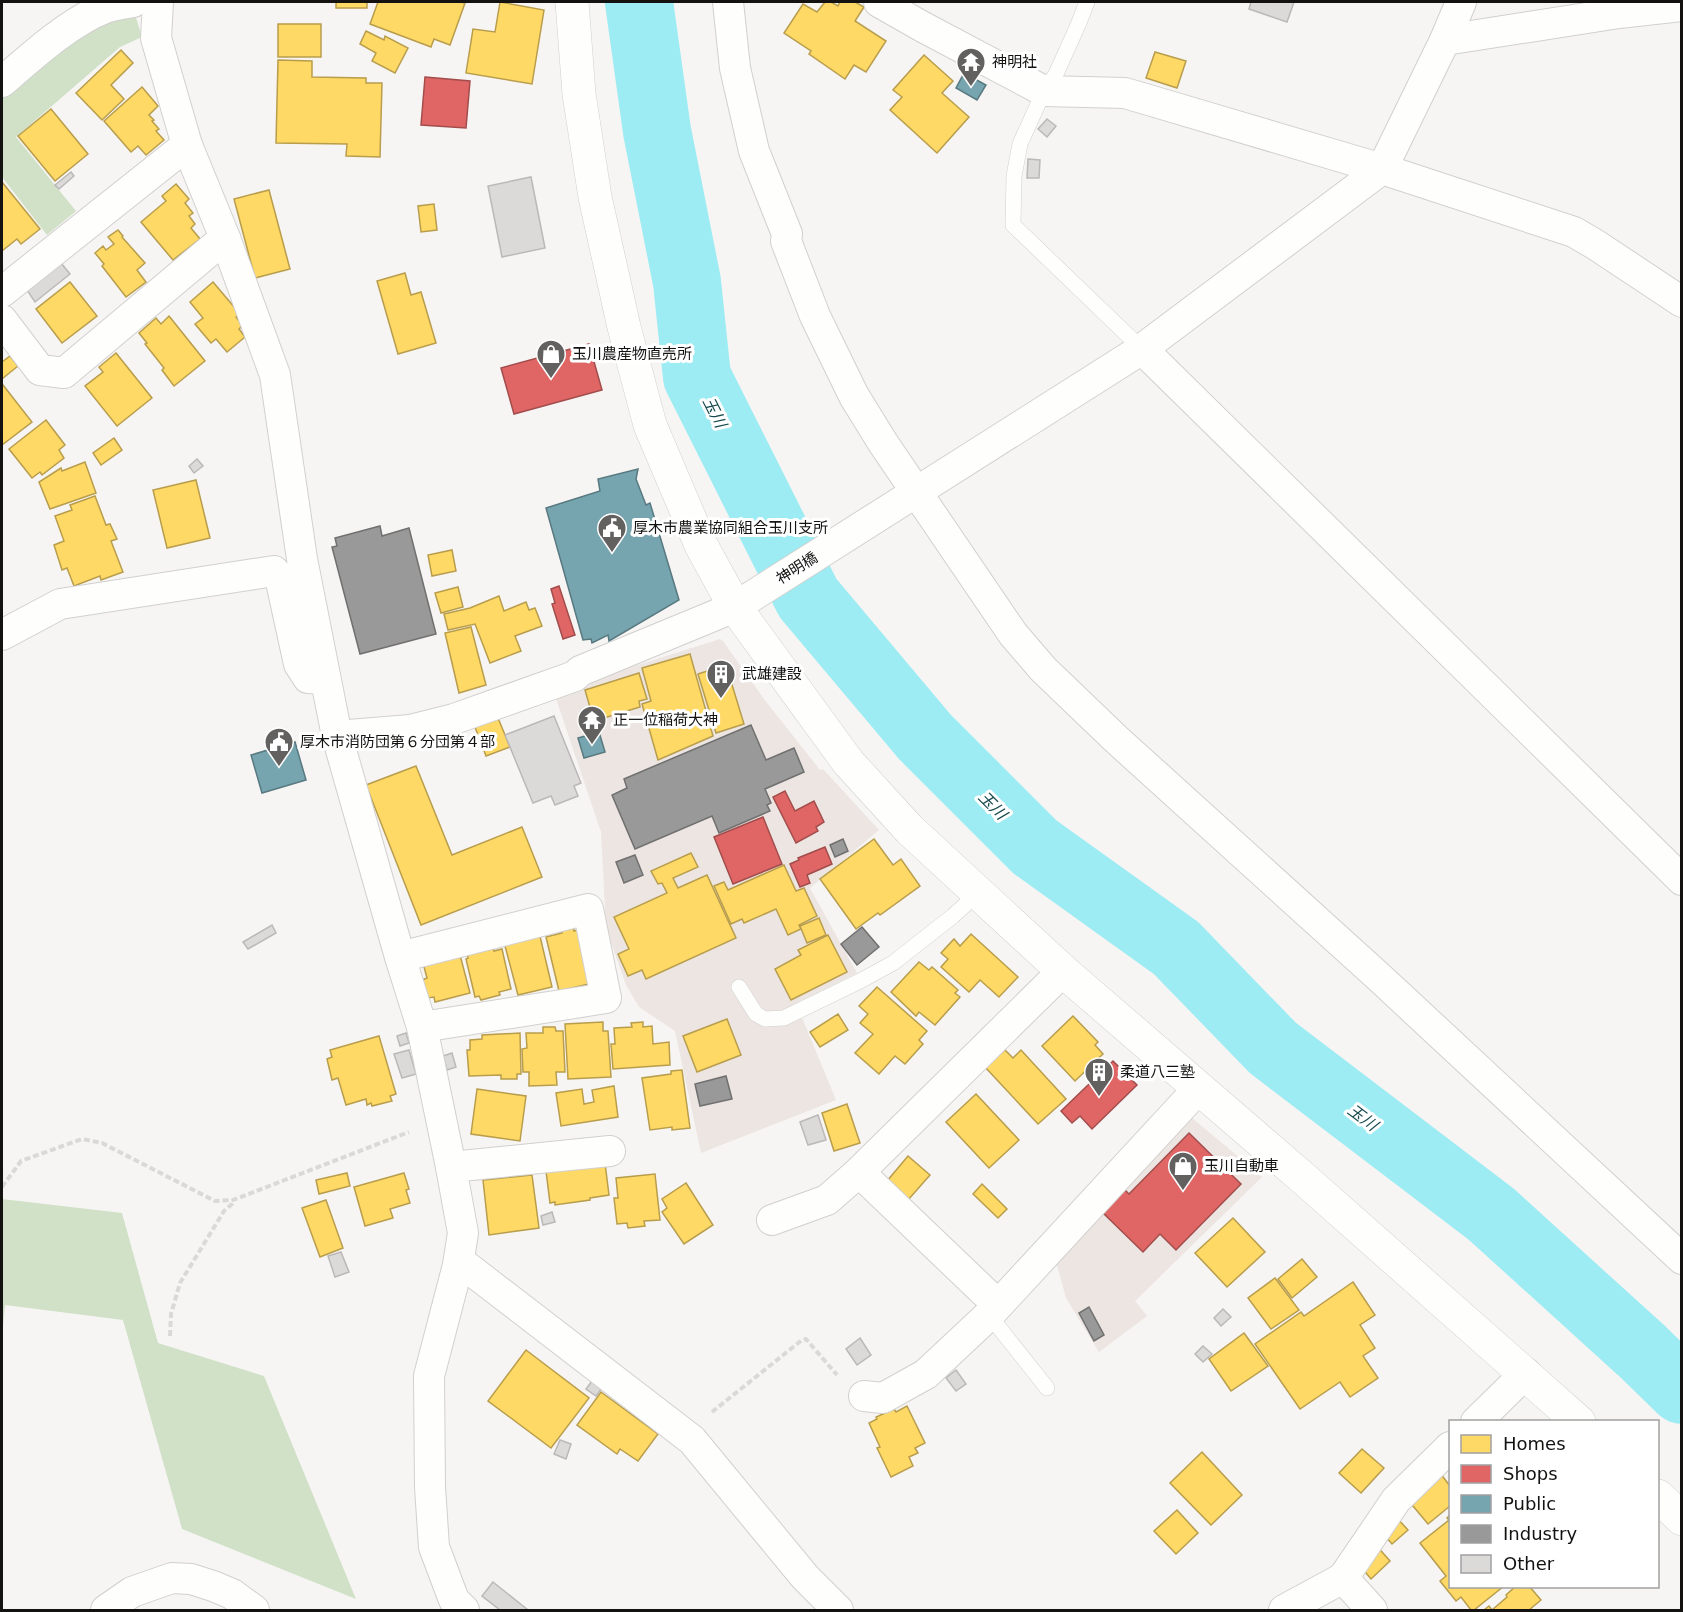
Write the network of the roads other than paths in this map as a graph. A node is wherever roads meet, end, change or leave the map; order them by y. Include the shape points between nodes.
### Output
1 (133, 2) edge
2 (156, 2) edge
3 (572, 2) edge
4 (728, 2) edge
5 (879, 2) edge
6 (1087, 2) edge
7 (1461, 2) edge
8 (1682, 6) edge
9 (1445, 40) junction
10 (2, 82) edge
11 (1044, 91) junction
12 (187, 145) junction
13 (1382, 169) junction
14 (225, 238) junction
15 (2, 292) edge
16 (1682, 302) edge
17 (2, 320) edge
18 (1142, 349) junction
19 (909, 496) junction
20 (744, 602) junction
21 (2, 635) edge
22 (325, 679) junction
23 (338, 736) junction
24 (1682, 880) edge
25 (978, 893) junction
26 (400, 957) junction
27 (1063, 971) junction
28 (739, 987) dead end
29 (422, 1027) junction
30 (1198, 1089) junction
31 (610, 1151) dead end
32 (451, 1167) junction
33 (859, 1172) junction
34 (772, 1220) dead end
35 (1682, 1259) edge
36 (458, 1265) junction
37 (993, 1310) junction
38 (1526, 1373) junction
39 (1047, 1388) dead end
40 (864, 1396) road end
41 (1478, 1420) edge
42 (1577, 1420) edge
43 (1449, 1448) edge
44 (1659, 1497) edge
45 (1682, 1519) edge
46 (1344, 1578) junction
47 (106, 1611) edge
48 (254, 1611) edge
49 (464, 1611) edge
50 (838, 1611) edge
51 (1284, 1611) edge
52 (1372, 1611) edge

1 - 10 street via 107,7 87,17 36,52
2 - 12 street via 156,38
3 - 20 street via 579,94 595,197 650,425 701,545
4 - 19 street via 735,68 753,151 815,316
5 - 11 street
6 - 11 lane via 1056,74
7 - 9 street
8 - 9 street
9 - 13 street
11 - 13 street via 1125,93
11 - 18 lane via 1020,144 1014,176 1013,225
12 - 14 street
12 - 15 street
13 - 16 street via 1574,232
13 - 18 street, 神明橋
14 - 17 street via 64,373 40,370
14 - 22 street via 275,375 302,560
18 - 19 street, 神明橋
18 - 24 street
19 - 20 street, 神明橋
19 - 35 street via 1043,669
20 - 23 street, 神明橋 via 575,676 454,719 410,730
20 - 25 street via 848,762 909,829
21 - 22 street via 60,604 274,571 280,577 299,664 308,678
22 - 23 street
23 - 26 street
25 - 27 street
25 - 28 lane via 893,963 784,1018 765,1019 756,1014
26 - 29 street
26 - 29 street via 588,909 606,998
27 - 30 street
27 - 33 street
29 - 32 street
30 - 37 street
30 - 38 street
31 - 32 street
32 - 36 street via 463,1233
33 - 34 street via 827,1200
33 - 37 street
36 - 49 street via 429,1377 430,1487 434,1546 454,1600
36 - 50 street via 467,1267 692,1440 805,1577
37 - 39 lane
37 - 40 street via 926,1374 883,1398
38 - 41 street
38 - 42 street
43 - 46 street via 1396,1500
44 - 45 street
46 - 51 street
46 - 52 street
47 - 48 street via 132,1592 172,1578 213,1586 232,1594

